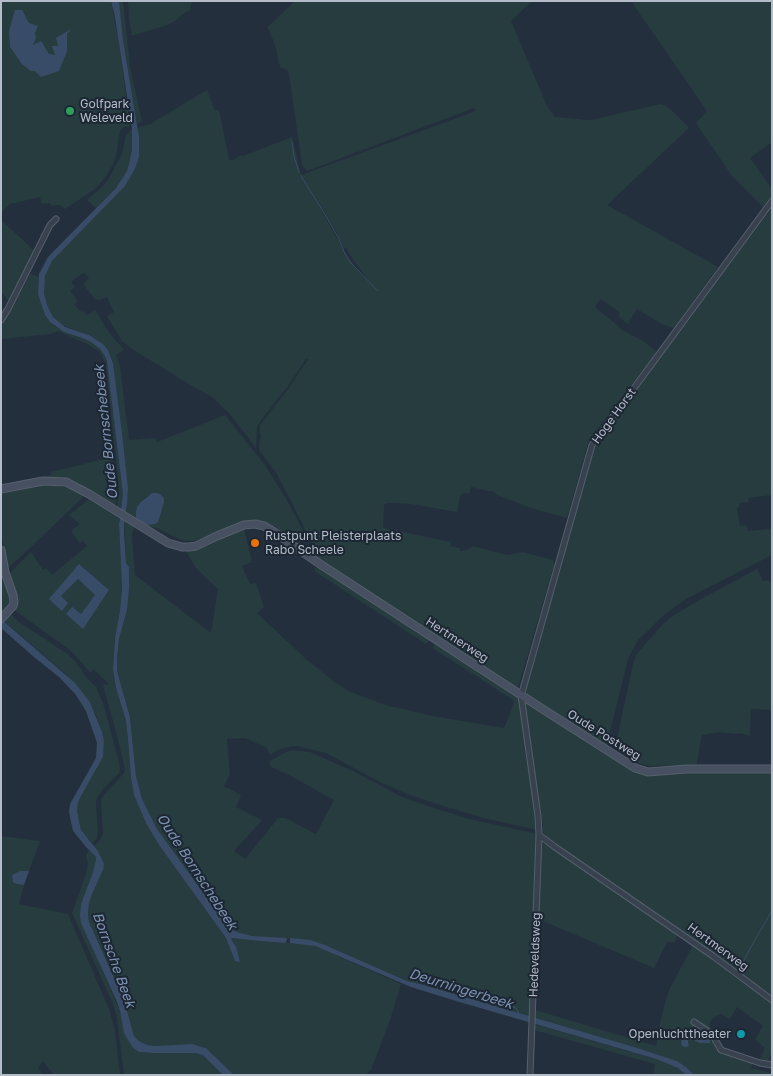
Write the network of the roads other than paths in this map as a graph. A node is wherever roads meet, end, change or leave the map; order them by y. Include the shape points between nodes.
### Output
1 (772, 201) edge
2 (56, 219) dead end
3 (1, 320) edge
4 (1, 488) edge
5 (1, 550) edge
6 (2, 617) edge
7 (522, 696) junction
8 (772, 769) edge
9 (540, 835) junction
10 (772, 1000) edge
11 (694, 1022) dead end
12 (772, 1065) edge
13 (530, 1075) edge

1 - 7 street, Hoge Horst via 592,445
2 - 3 street
4 - 7 street, Hertmerweg via 43,481 66,482 168,543 185,548 247,525 268,528
5 - 6 street via 14,602
7 - 8 street, Oude Postweg via 642,771
7 - 9 street
9 - 10 street, Hertmerweg
9 - 13 street, Hedeveldsweg
11 - 12 street via 712,1034 720,1050

